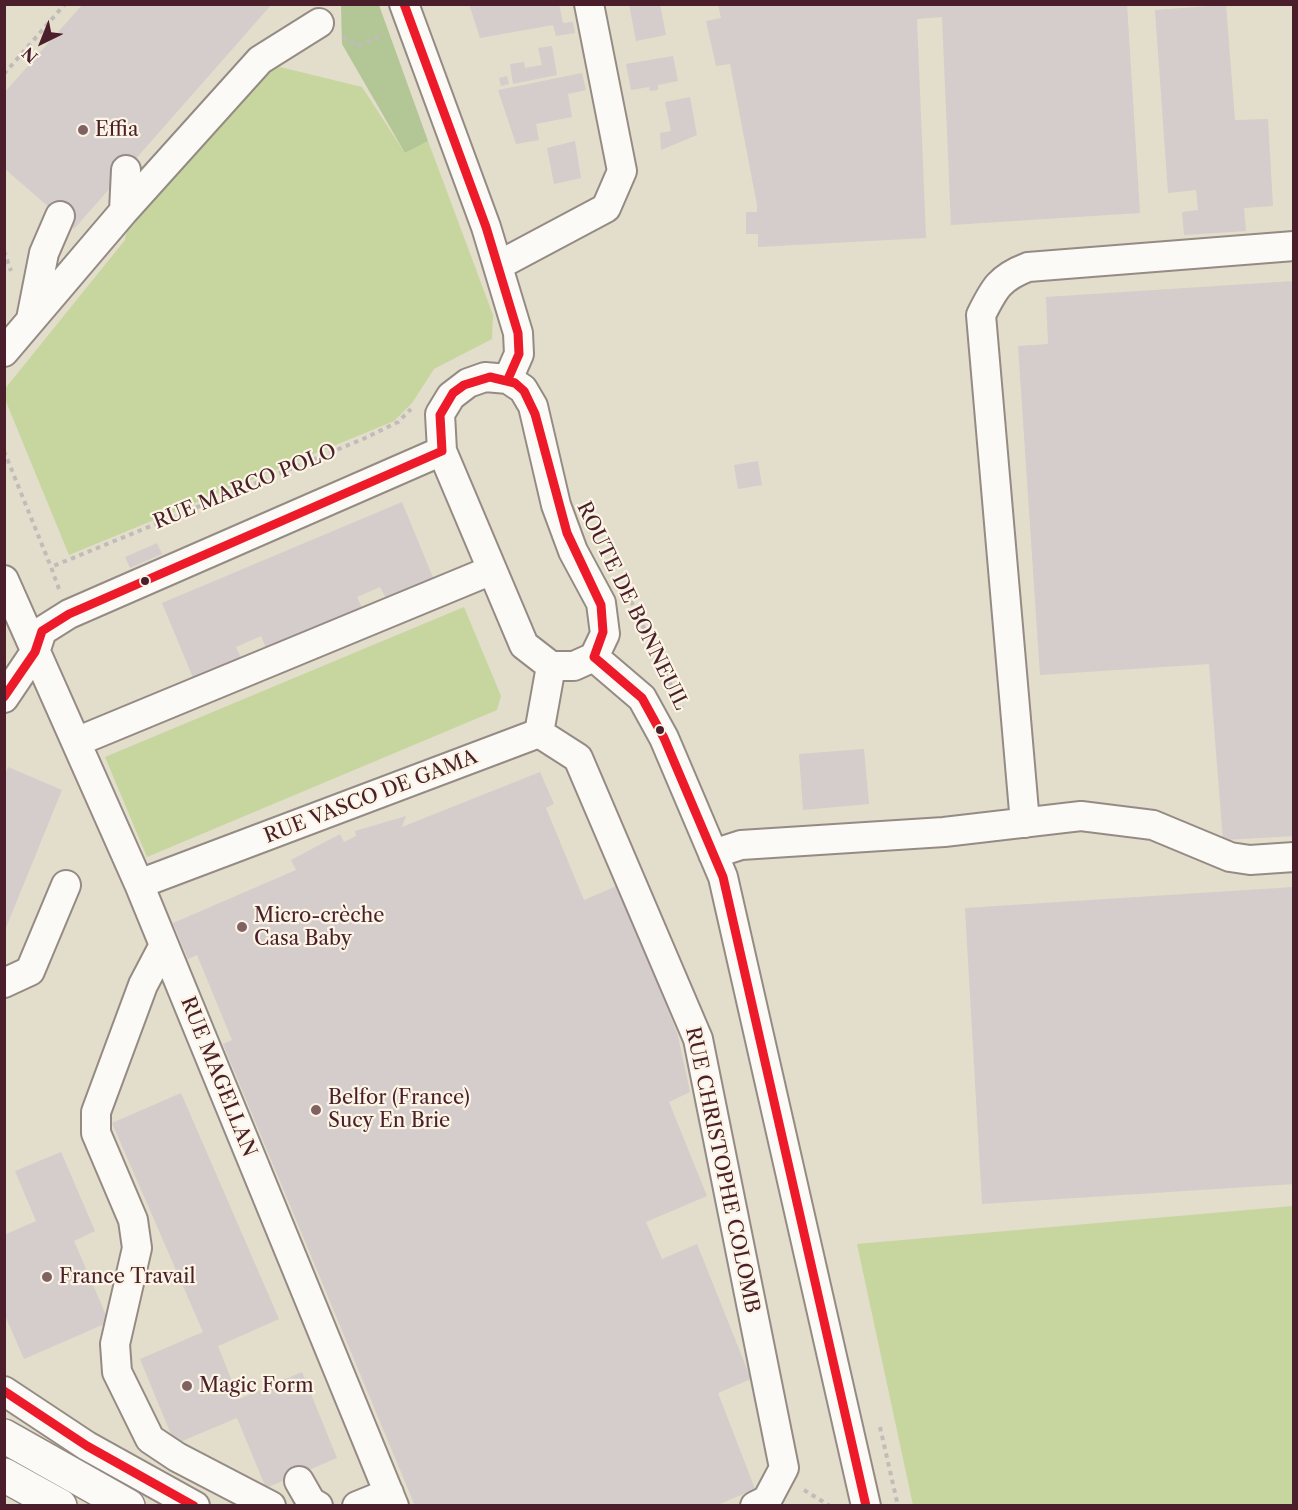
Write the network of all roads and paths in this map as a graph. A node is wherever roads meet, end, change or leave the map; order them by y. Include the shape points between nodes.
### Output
1 (65, 4) edge
2 (404, 4) edge
3 (588, 4) edge
4 (319, 23) dead end
5 (392, 32) dead end
6 (362, 44) dead end
7 (4, 74) edge
8 (126, 170) dead end
9 (124, 211) junction
10 (60, 216) dead end
11 (1293, 246) edge
12 (499, 265) junction
13 (31, 321) junction
14 (4, 352) edge
15 (508, 379) junction
16 (413, 407) dead end
17 (4, 451) edge
18 (442, 451) junction
19 (51, 567) junction
20 (496, 579) junction
21 (7, 585) edge
22 (626, 593) dead end
23 (69, 614) junction
24 (383, 633) dead end
25 (35, 652) junction
26 (594, 657) junction
27 (550, 666) junction
28 (4, 698) edge
29 (201, 705) dead end
30 (687, 719) dead end
31 (539, 733) junction
32 (79, 750) junction
33 (1024, 823) junction
34 (713, 854) junction
35 (1293, 857) edge
36 (140, 884) junction
37 (66, 885) dead end
38 (164, 945) junction
39 (4, 983) edge
40 (4, 1391) edge
41 (4, 1436) edge
42 (4, 1475) edge
43 (299, 1481) dead end
44 (392, 1499) edge
45 (761, 1503) edge
46 (60, 1506) edge
47 (128, 1506) edge
48 (195, 1506) edge
49 (271, 1506) edge
50 (318, 1506) edge
51 (357, 1506) edge
52 (866, 1506) edge

1 - 7 path
2 - 12 street
3 - 12 street via 622,171 606,208
4 - 9 street via 260,60
5 - 6 path
8 - 9 street
9 - 13 street
10 - 13 street via 44,253
11 - 33 street via 1028,267 1009,274 995,287 981,315
12 - 15 street via 518,333 519,354
13 - 14 street
15 - 18 street via 485,377 468,382 451,396 440,414
15 - 26 street via 523,389 533,406 556,505 573,551 601,603 605,634
16 - 19 path, RUE MARCO POLO via 398,422 363,439
17 - 19 path
18 - 20 street
18 - 23 street
19 - 23 path
20 - 24 street
20 - 27 street via 524,645
20 - 32 street
21 - 25 street, RUE MAGELLAN
22 - 30 path, ROUTE DE BONNEUIL
23 - 25 street via 42,631
25 - 28 street
25 - 32 street, RUE MAGELLAN
26 - 27 street via 574,666
26 - 34 street, ROUTE DE BONNEUIL via 642,698 664,738
27 - 31 street
29 - 32 street
31 - 36 street, RUE VASCO DE GAMA
31 - 45 street, RUE CHRISTOPHE COLOMB via 579,758 699,1038 784,1468
32 - 36 street, RUE MAGELLAN
33 - 34 street via 944,832 741,844
33 - 35 street via 1081,816 1153,825 1230,856 1250,860
34 - 52 street, ROUTE DE BONNEUIL via 723,877
36 - 38 street, RUE MAGELLAN
37 - 39 street via 30,971
38 - 44 street, RUE MAGELLAN
38 - 49 street via 143,986 96,1112 96,1133 133,1220 137,1248 115,1344 117,1372 150,1438 177,1457
40 - 48 street via 87,1446
41 - 47 main road
42 - 46 main road
43 - 50 street via 311,1502
44 - 51 street

